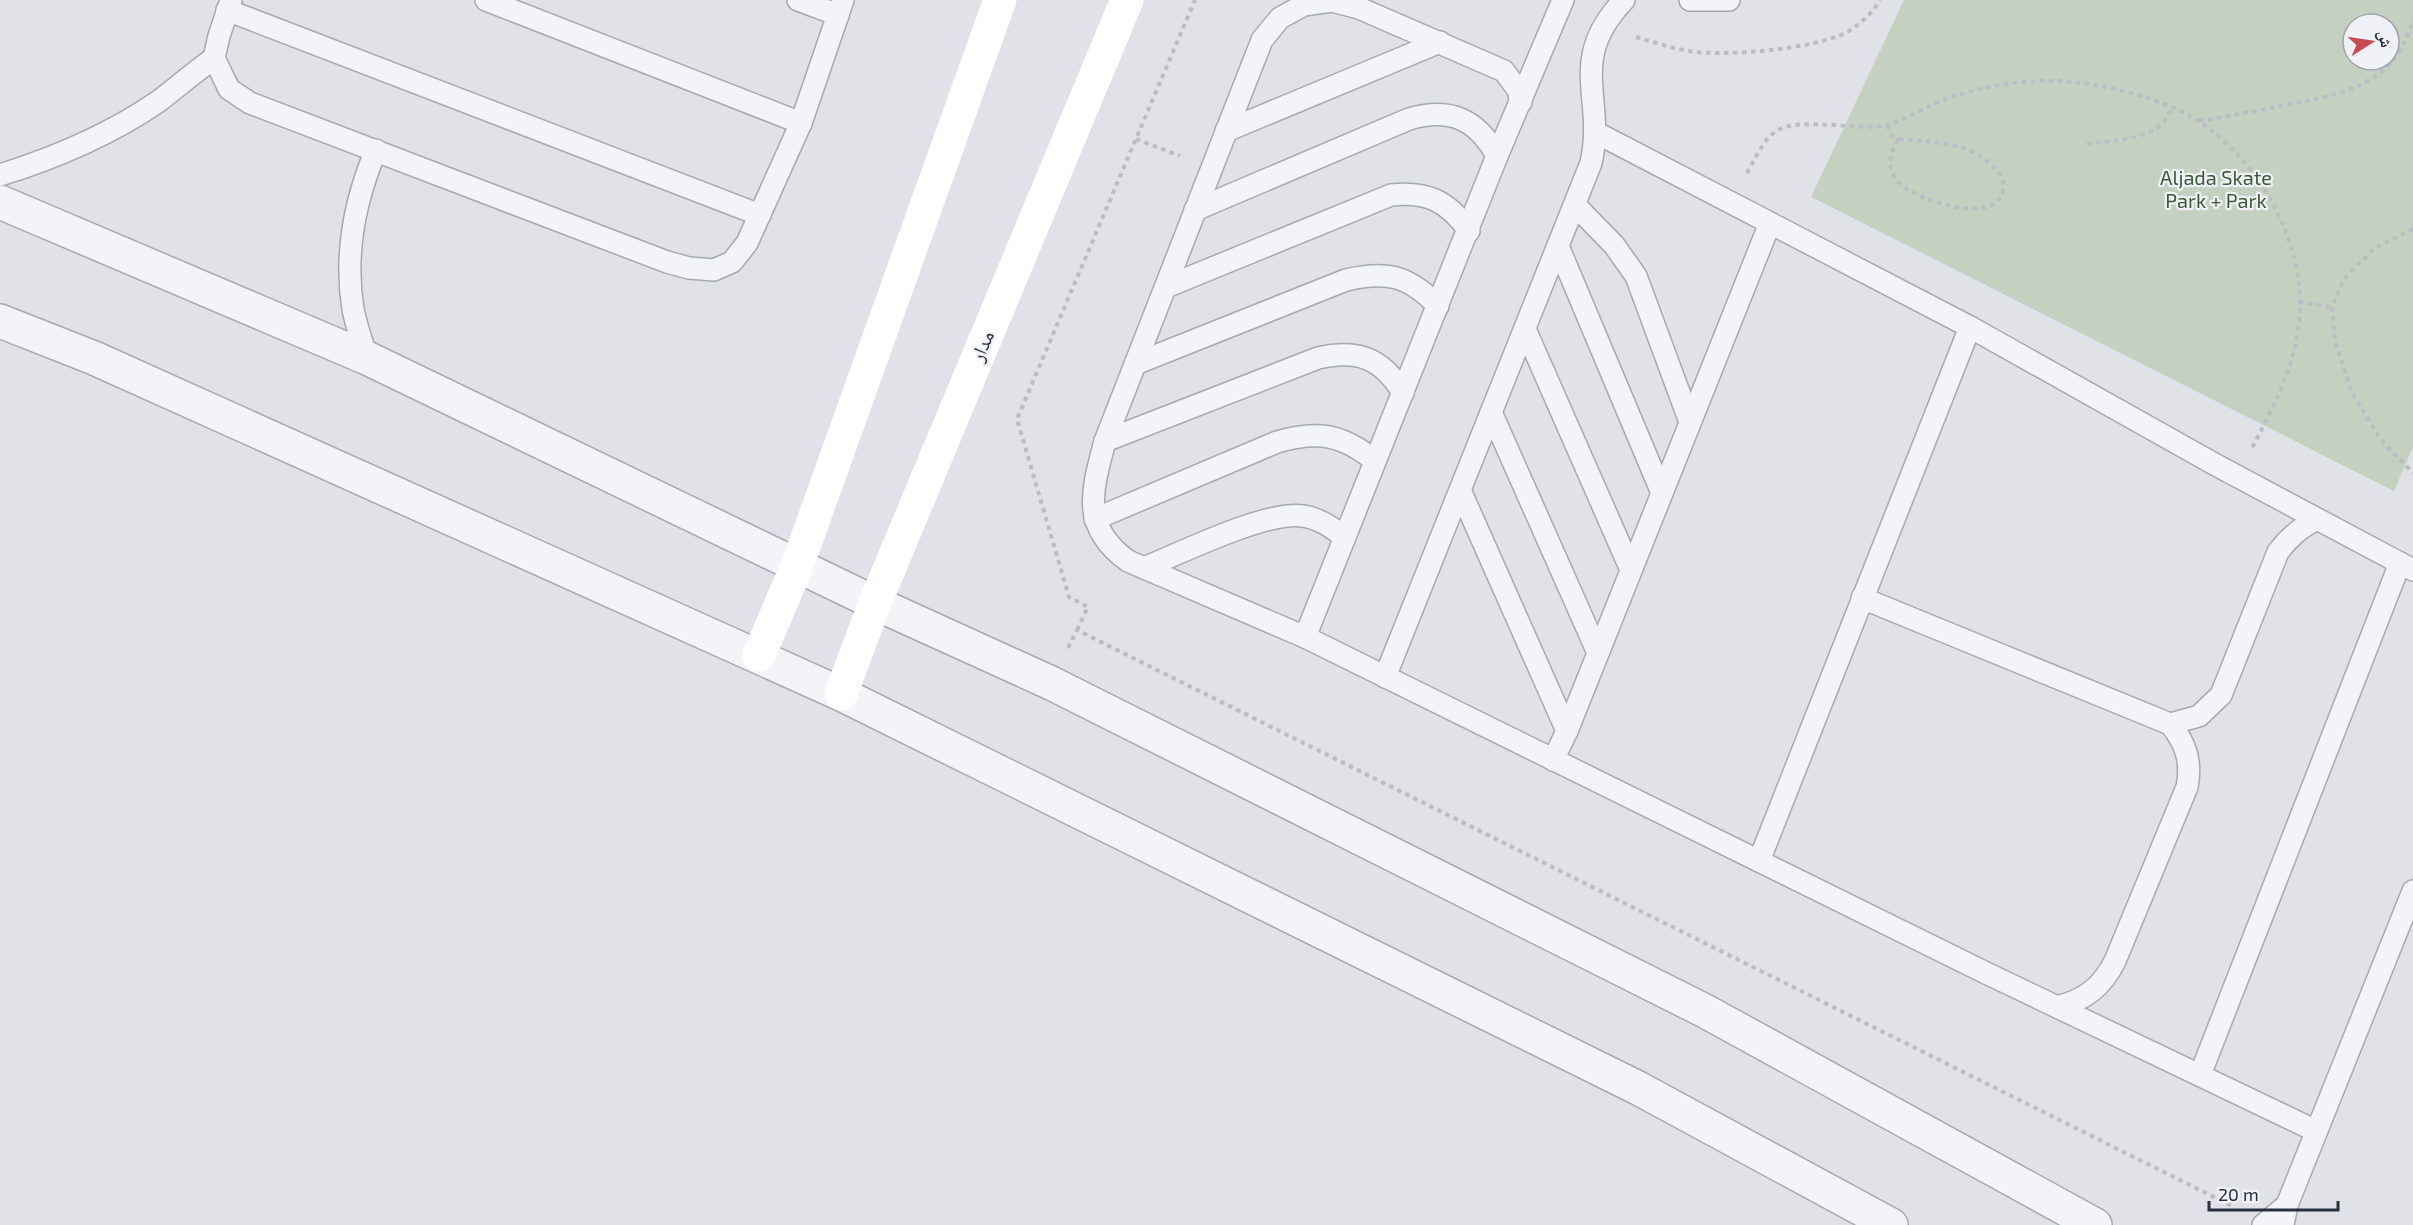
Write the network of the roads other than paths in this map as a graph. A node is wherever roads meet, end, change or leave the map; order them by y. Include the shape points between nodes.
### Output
1 (486, 0) edge
2 (798, 0) edge
3 (1126, 0) edge
4 (1563, 0) edge
5 (1624, 0) edge
6 (1690, 0) edge
7 (1729, 0) edge
8 (997, 1) edge
9 (230, 5) edge
10 (841, 8) edge
11 (1440, 42) junction
12 (214, 58) junction
13 (1521, 102) junction
14 (801, 123) junction
15 (1226, 131) junction
16 (1595, 132) junction
17 (376, 150) junction
18 (1497, 156) junction
19 (0, 175) edge
20 (0, 202) edge
21 (1575, 205) junction
22 (1195, 210) junction
23 (760, 215) junction
24 (1770, 223) junction
25 (1469, 231) junction
26 (1558, 246) junction
27 (1166, 286) junction
28 (1438, 306) junction
29 (0, 321) edge
30 (1970, 327) junction
31 (1525, 329) junction
32 (367, 358) junction
33 (1136, 364) junction
34 (1403, 393) junction
35 (1491, 412) junction
36 (1690, 422) junction
37 (1105, 441) junction
38 (1375, 461) junction
39 (1460, 490) junction
40 (1662, 493) junction
41 (1095, 519) junction
42 (2317, 519) junction
43 (1345, 537) junction
44 (2409, 565) edge
45 (797, 566) junction
46 (1144, 568) junction
47 (1631, 570) junction
48 (1862, 598) junction
49 (875, 603) junction
50 (1305, 637) junction
51 (1598, 653) junction
52 (759, 656) junction
53 (1385, 677) junction
54 (841, 694) junction
55 (2170, 724) junction
56 (1567, 731) junction
57 (1553, 760) junction
58 (1759, 861) junction
59 (2413, 891) edge
60 (2057, 1007) junction
61 (2200, 1076) junction
62 (2316, 1131) junction
63 (2274, 1220) edge
64 (1891, 1225) edge
65 (2095, 1225) edge

1 - 14 lane
2 - 10 lane
3 - 49 street, مدار
4 - 13 lane
5 - 16 lane via 1603,28 1591,59
6 - 7 lane
8 - 45 street
9 - 12 lane
9 - 23 lane
10 - 14 lane
11 - 13 lane via 1504,71
11 - 15 lane
11 - 15 lane via 1359,8 1332,2 1304,5 1280,18 1262,40
12 - 17 lane via 229,89 250,103
12 - 19 lane via 157,102 95,137
13 - 18 lane
14 - 23 lane
15 - 22 lane
16 - 21 lane via 1591,163
16 - 24 lane
17 - 23 lane via 690,268 714,270 732,262 747,243
17 - 32 lane via 356,207 350,257 353,308
18 - 22 lane via 1488,140 1461,119 1426,114
18 - 25 lane
20 - 32 street
21 - 26 lane
21 - 36 lane via 1614,245 1636,276
22 - 27 lane
24 - 30 lane
24 - 36 lane
25 - 27 lane via 1444,204 1427,196 1391,195
25 - 28 lane
26 - 31 lane
26 - 40 lane
27 - 33 lane
28 - 33 lane via 1407,281 1387,275 1366,275
28 - 34 lane
29 - 52 street via 94,358
30 - 42 lane
30 - 48 lane
31 - 35 lane
31 - 47 lane
32 - 45 street
33 - 37 lane
34 - 37 lane via 1392,376 1376,363 1358,355 1338,354 1318,358
34 - 38 lane
35 - 39 lane
35 - 51 lane
36 - 40 lane
37 - 41 lane via 1093,487
38 - 41 lane via 1359,447 1339,438 1297,436
38 - 43 lane
39 - 53 lane
39 - 56 lane
40 - 47 lane
41 - 46 lane via 1114,550
42 - 44 lane
42 - 55 lane via 2302,527 2278,552 2221,695 2199,716
43 - 46 lane via 1305,516 1282,516 1260,521
43 - 50 lane
44 - 61 lane
45 - 49 street
45 - 52 street
46 - 50 lane
47 - 51 lane
48 - 55 lane
48 - 58 lane
49 - 54 street, مدار
49 - 65 street via 1050,683 1705,1011
50 - 53 lane
51 - 56 lane
52 - 54 street
53 - 57 lane
54 - 64 street via 1638,1088
55 - 60 lane via 2186,747 2190,773 2187,787 2108,975 2086,997
56 - 57 lane
57 - 58 lane
58 - 60 lane
59 - 62 lane
60 - 61 lane
61 - 62 lane
62 - 63 lane

